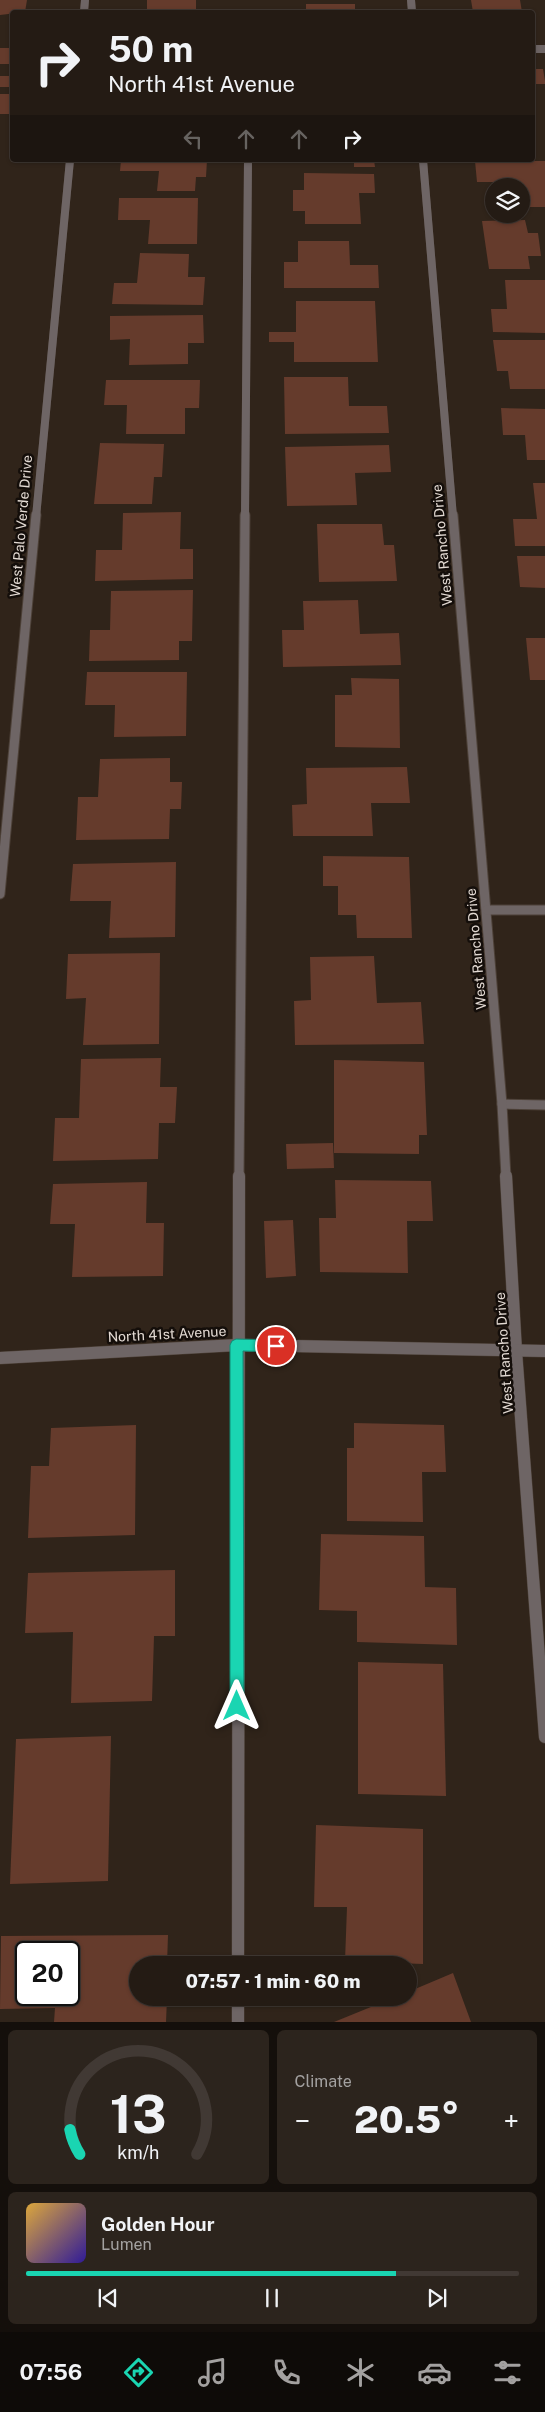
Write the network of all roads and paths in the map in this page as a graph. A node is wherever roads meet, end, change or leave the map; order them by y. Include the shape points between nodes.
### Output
1 (70, 162) edge
2 (248, 162) edge
3 (423, 162) edge
4 (0, 894) edge
5 (487, 910) junction
6 (545, 910) edge
7 (502, 1104) junction
8 (545, 1105) edge
9 (236, 1345) junction
10 (516, 1351) junction
11 (545, 1351) edge
12 (0, 1358) edge
13 (542, 1656) edge
14 (545, 1736) edge
15 (238, 1956) edge
16 (238, 2006) edge
17 (238, 2022) edge

1 - 4 street, West Palo Verde Drive
2 - 9 street
3 - 5 street, West Rancho Drive
5 - 6 street
5 - 7 street, West Rancho Drive
7 - 8 street
7 - 10 street, West Rancho Drive
9 - 10 street, North 41st Avenue
9 - 12 street, North 41st Avenue
9 - 15 street
10 - 11 street, North 41st Avenue
10 - 13 street, West Rancho Drive
13 - 14 street, West Rancho Drive
16 - 17 street

